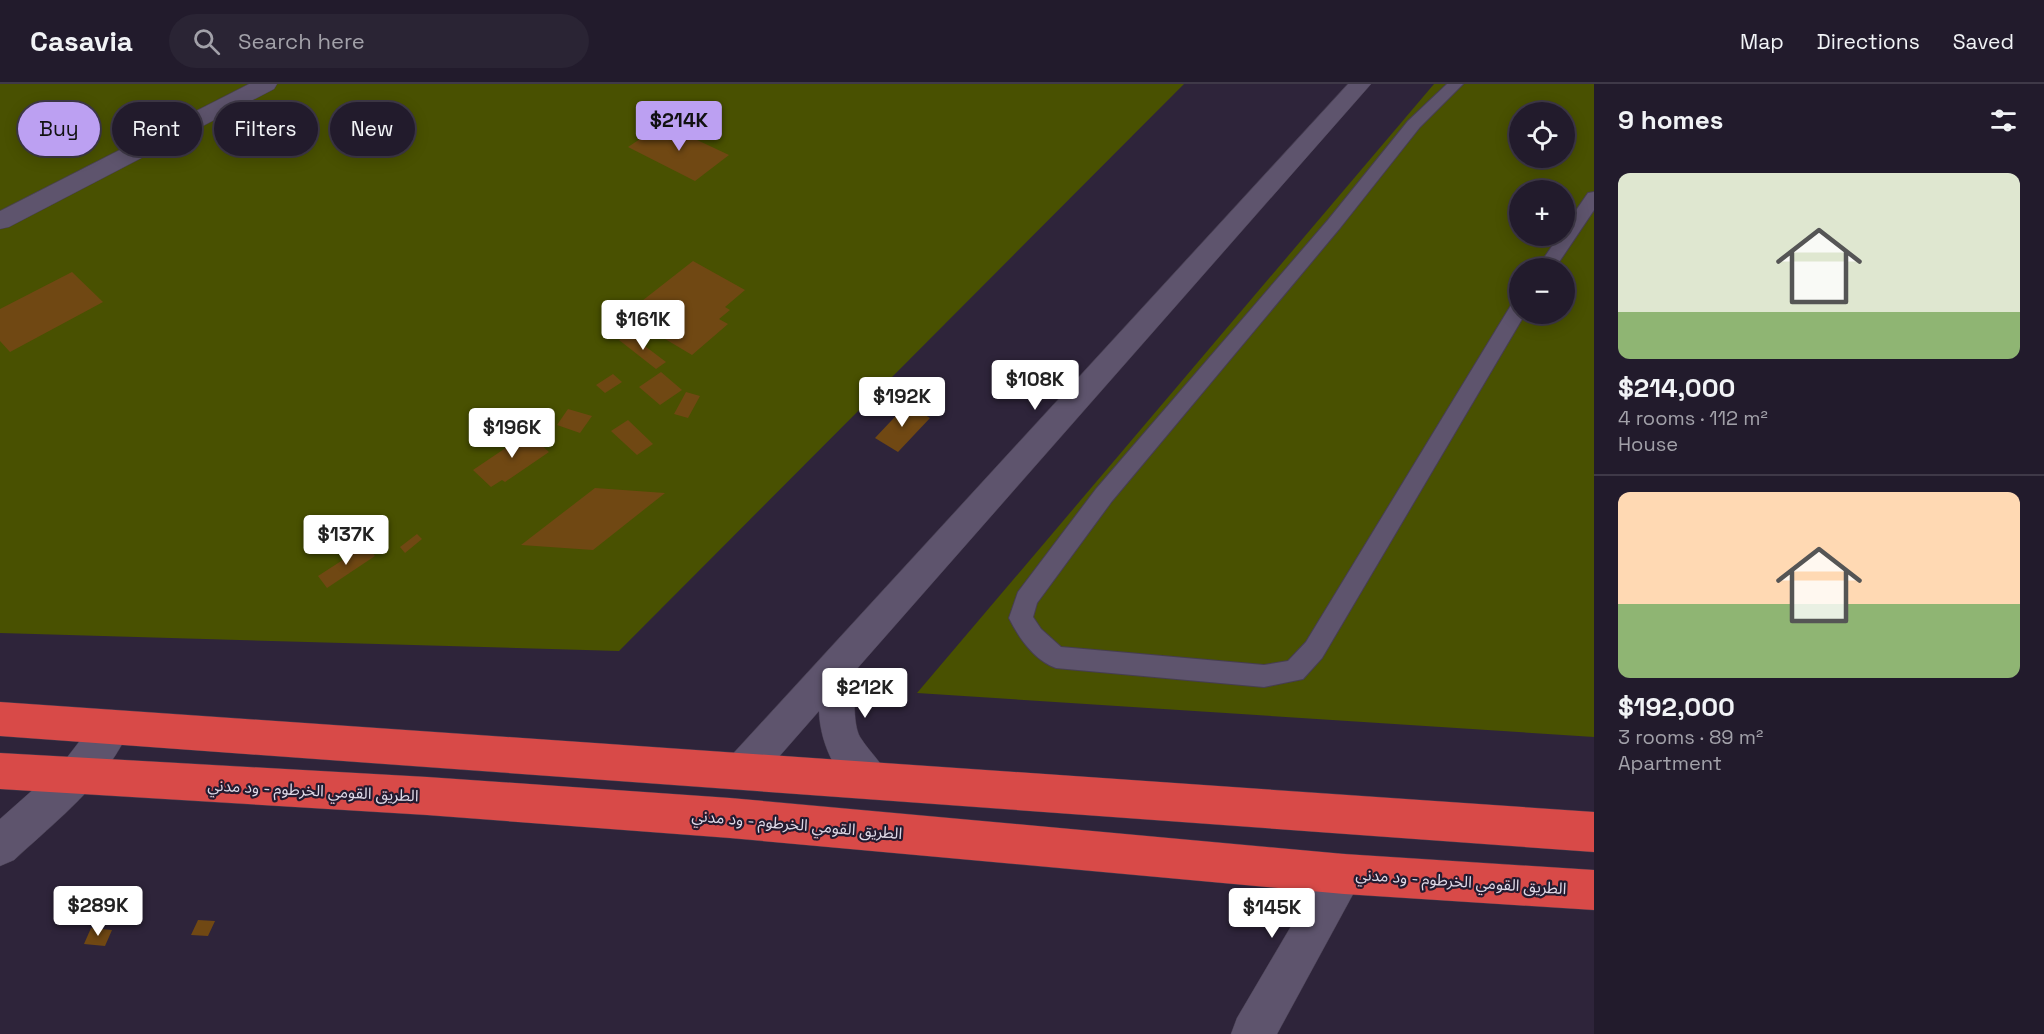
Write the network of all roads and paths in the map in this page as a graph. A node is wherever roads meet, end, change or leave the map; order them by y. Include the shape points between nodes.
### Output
1 (266, 84) edge
2 (1360, 84) edge
3 (1456, 84) edge
4 (1594, 197) edge
5 (0, 221) edge
6 (1553, 258) edge
7 (1510, 324) edge
8 (837, 668) junction
9 (0, 719) edge
10 (112, 728) junction
11 (743, 770) junction
12 (0, 771) edge
13 (75, 777) junction
14 (871, 780) junction
15 (1594, 832) edge
16 (0, 846) edge
17 (1344, 874) junction
18 (1594, 890) edge
19 (1253, 1034) edge

1 - 5 street
2 - 8 street
3 - 7 lane via 1414,124 1104,495 1026,599 1021,618 1033,637 1056,657 1264,676 1294,670 1314,650
4 - 6 lane
8 - 11 street
8 - 14 street via 838,725 843,745
9 - 10 highway
10 - 11 highway
10 - 13 street
11 - 14 highway
12 - 13 highway, الطريق القومي الخرطوم - ود مدني
13 - 16 street
13 - 17 highway, الطريق القومي الخرطوم - ود مدني via 706,816
14 - 15 highway
17 - 18 highway, الطريق القومي الخرطوم - ود مدني
17 - 19 street

